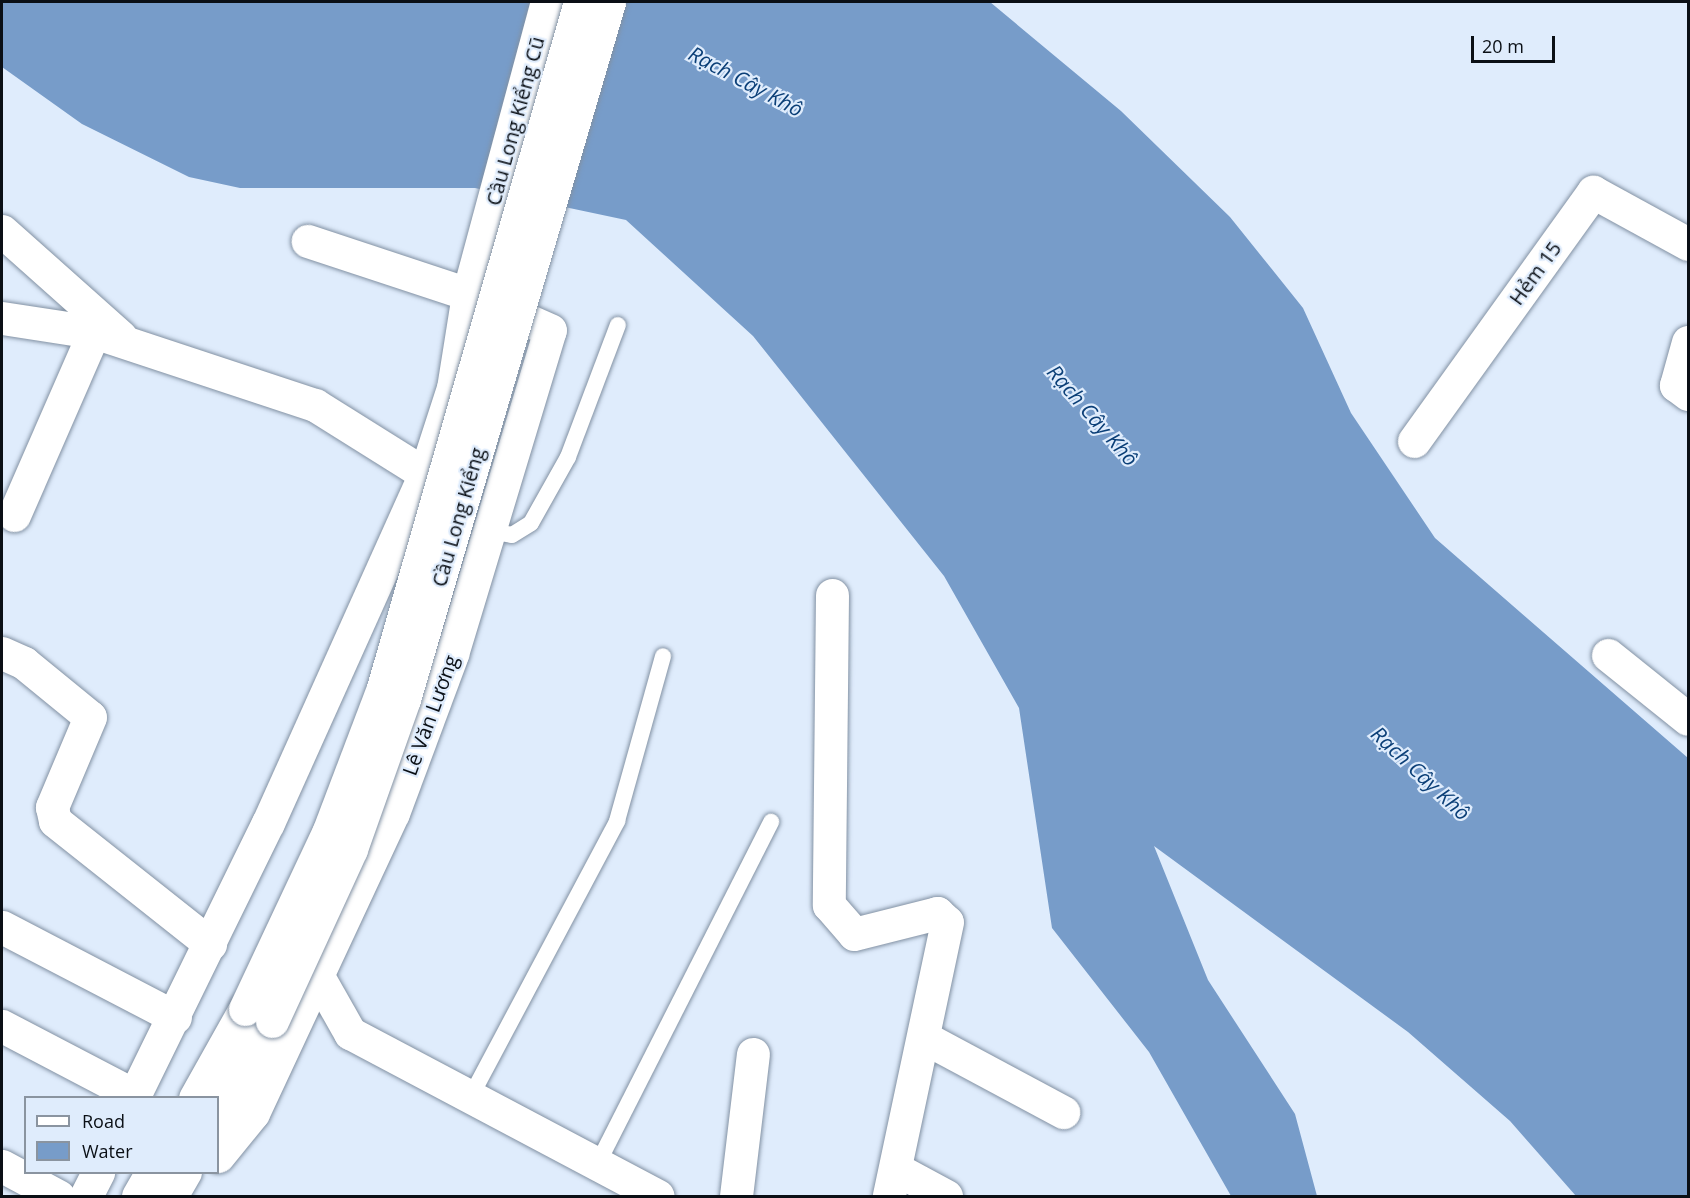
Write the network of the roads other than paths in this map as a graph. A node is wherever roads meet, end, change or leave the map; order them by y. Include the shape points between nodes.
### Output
1 (547, 2) edge
2 (580, 2) edge
3 (609, 2) edge
4 (2, 231) edge
5 (308, 241) dead end
6 (1689, 244) edge
7 (468, 294) junction
8 (2, 318) edge
9 (618, 325) dead end
10 (94, 332) junction
11 (126, 342) junction
12 (1689, 342) edge
13 (1689, 394) edge
14 (1414, 441) dead end
15 (425, 474) junction
16 (14, 515) dead end
17 (490, 531) junction
18 (832, 595) dead end
19 (2, 653) edge
20 (1608, 655) dead end
21 (663, 656) dead end
22 (1689, 719) edge
23 (771, 822) dead end
24 (2, 927) edge
25 (210, 944) junction
26 (320, 980) junction
27 (259, 1015) junction
28 (175, 1017) junction
29 (2, 1026) edge
30 (925, 1038) junction
31 (753, 1054) dead end
32 (134, 1096) edge
33 (197, 1096) edge
34 (470, 1098) junction
35 (1063, 1112) dead end
36 (219, 1114) edge
37 (219, 1155) edge
38 (2, 1166) edge
39 (98, 1174) edge
40 (151, 1174) edge
41 (184, 1174) edge
42 (203, 1174) edge
43 (612, 1180) edge
44 (893, 1183) edge
45 (58, 1197) edge
46 (86, 1197) edge
47 (138, 1197) edge
48 (171, 1197) edge
49 (183, 1197) edge
50 (658, 1197) edge
51 (736, 1197) edge
52 (946, 1197) edge

1 - 7 street, Cầu Long Kiểng Cũ
2 - 27 street, Cầu Long Kiểng, bridge via 382,688
3 - 27 street, Cầu Long Kiểng, bridge via 400,710 351,849
4 - 11 street
5 - 7 street
6 - 14 street, Hẻm 15 via 1593,192
7 - 15 street via 453,388
7 - 17 street, Lê Văn Lương via 549,330
8 - 10 street
9 - 17 lane via 568,457 531,523 512,535
10 - 11 street
10 - 16 street
11 - 15 street via 315,405
12 - 13 street via 1676,385
15 - 25 street
17 - 26 street, Lê Văn Lương via 420,744
18 - 30 street via 829,905 854,934 937,913 947,922
19 - 25 street via 24,663 90,717 52,807 55,821
20 - 22 street
21 - 34 lane via 621,813
23 - 43 lane
24 - 28 street
25 - 28 street
26 - 34 street via 351,1033
26 - 37 street, Lê Văn Lương via 254,1113
27 - 33 street
27 - 36 street
28 - 32 street
29 - 32 street
30 - 35 street
30 - 44 street
31 - 51 street
34 - 43 street
38 - 45 street
39 - 46 street
40 - 47 street
41 - 48 street
42 - 49 street
43 - 50 street
44 - 52 street

